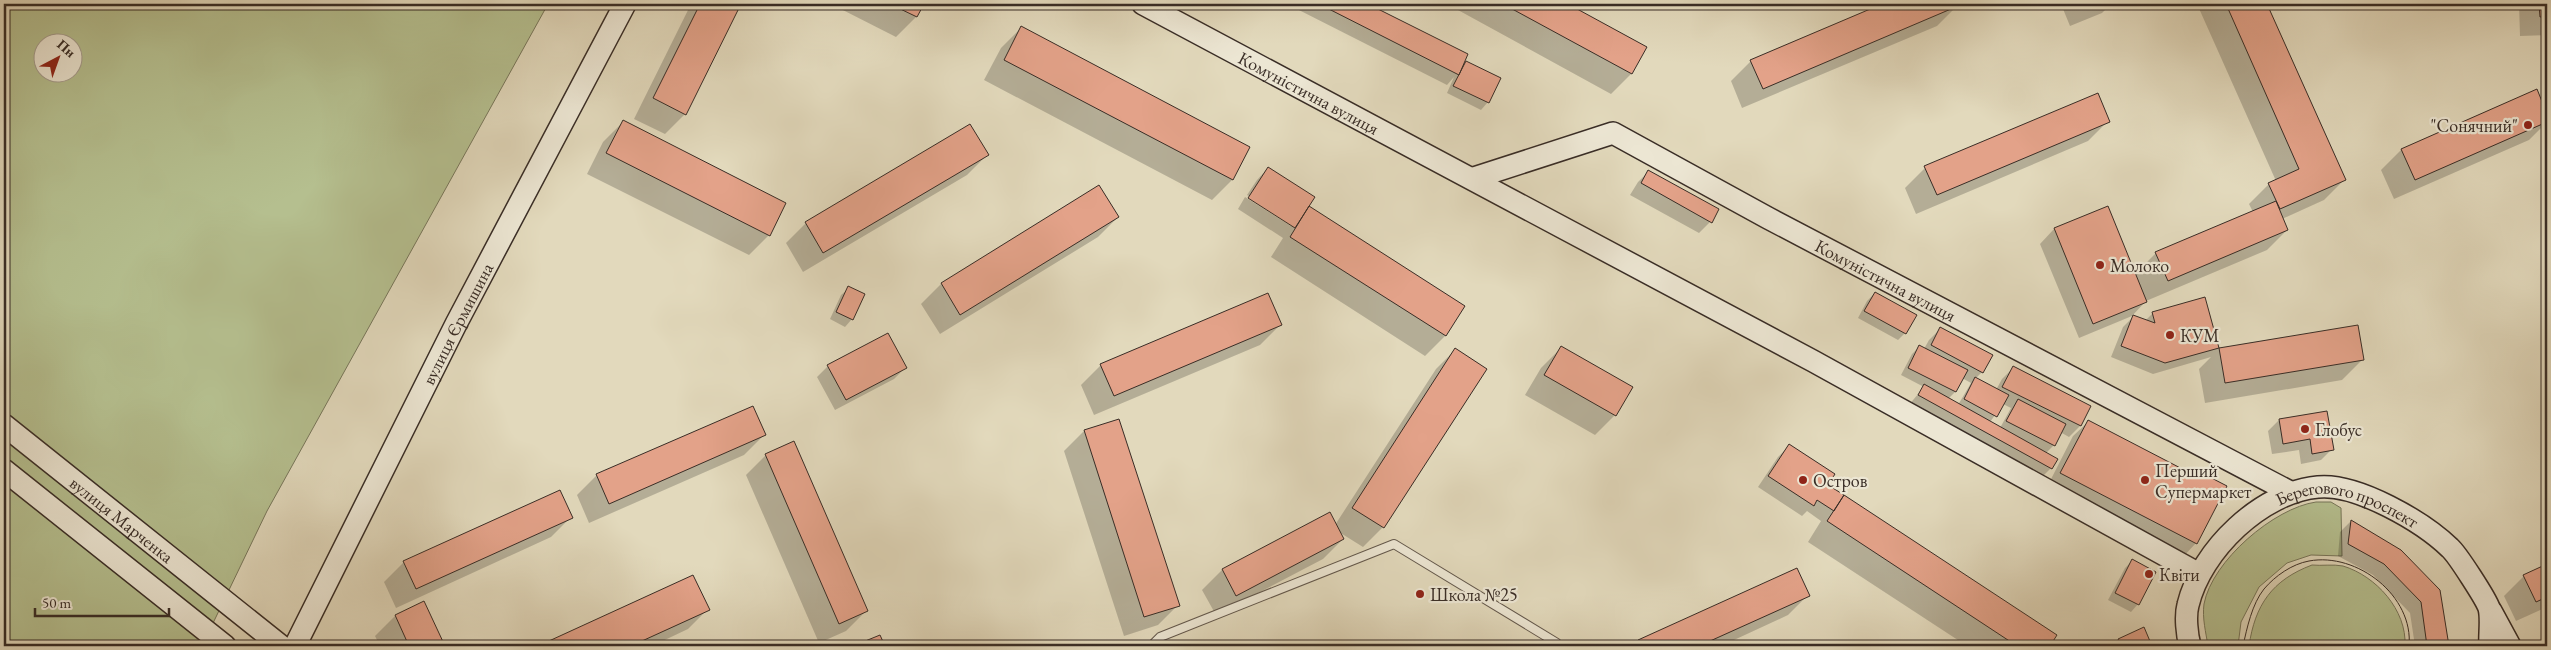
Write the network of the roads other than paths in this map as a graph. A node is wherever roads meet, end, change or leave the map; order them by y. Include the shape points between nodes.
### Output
1 (625, 4) edge
2 (1143, 4) edge
3 (1474, 178) junction
4 (4, 425) edge
5 (4, 470) edge
6 (2290, 492) junction
7 (189, 573) junction
8 (2199, 574) junction
9 (168, 600) junction
10 (2489, 609) junction
11 (241, 615) junction
12 (223, 645) edge
13 (281, 646) edge
14 (295, 646) edge
15 (1151, 646) edge
16 (1558, 646) edge
17 (2190, 646) edge
18 (2490, 646) edge
19 (2510, 646) edge

1 - 14 street, вулиця Єрмишина via 456,324
2 - 3 street, Комуністична вулиця
3 - 6 street, Комуністична вулиця via 1613,133
3 - 8 street, Комуністична вулиця
4 - 7 street, вулиця Марченка
5 - 9 street, вулиця Марченка
6 - 8 street, Берегового проспект via 2256,512 2232,533
6 - 10 street, Берегового проспект via 2320,487 2356,492 2415,521 2451,548
7 - 9 street via 181,593
7 - 11 street, вулиця Марченка
8 - 17 street, Берегового проспект via 2187,606
9 - 12 street, вулиця Марченка
10 - 18 street
10 - 19 street
11 - 12 street via 228,620 221,629
11 - 13 street, вулиця Марченка
15 - 16 lane via 1160,637 1394,544

